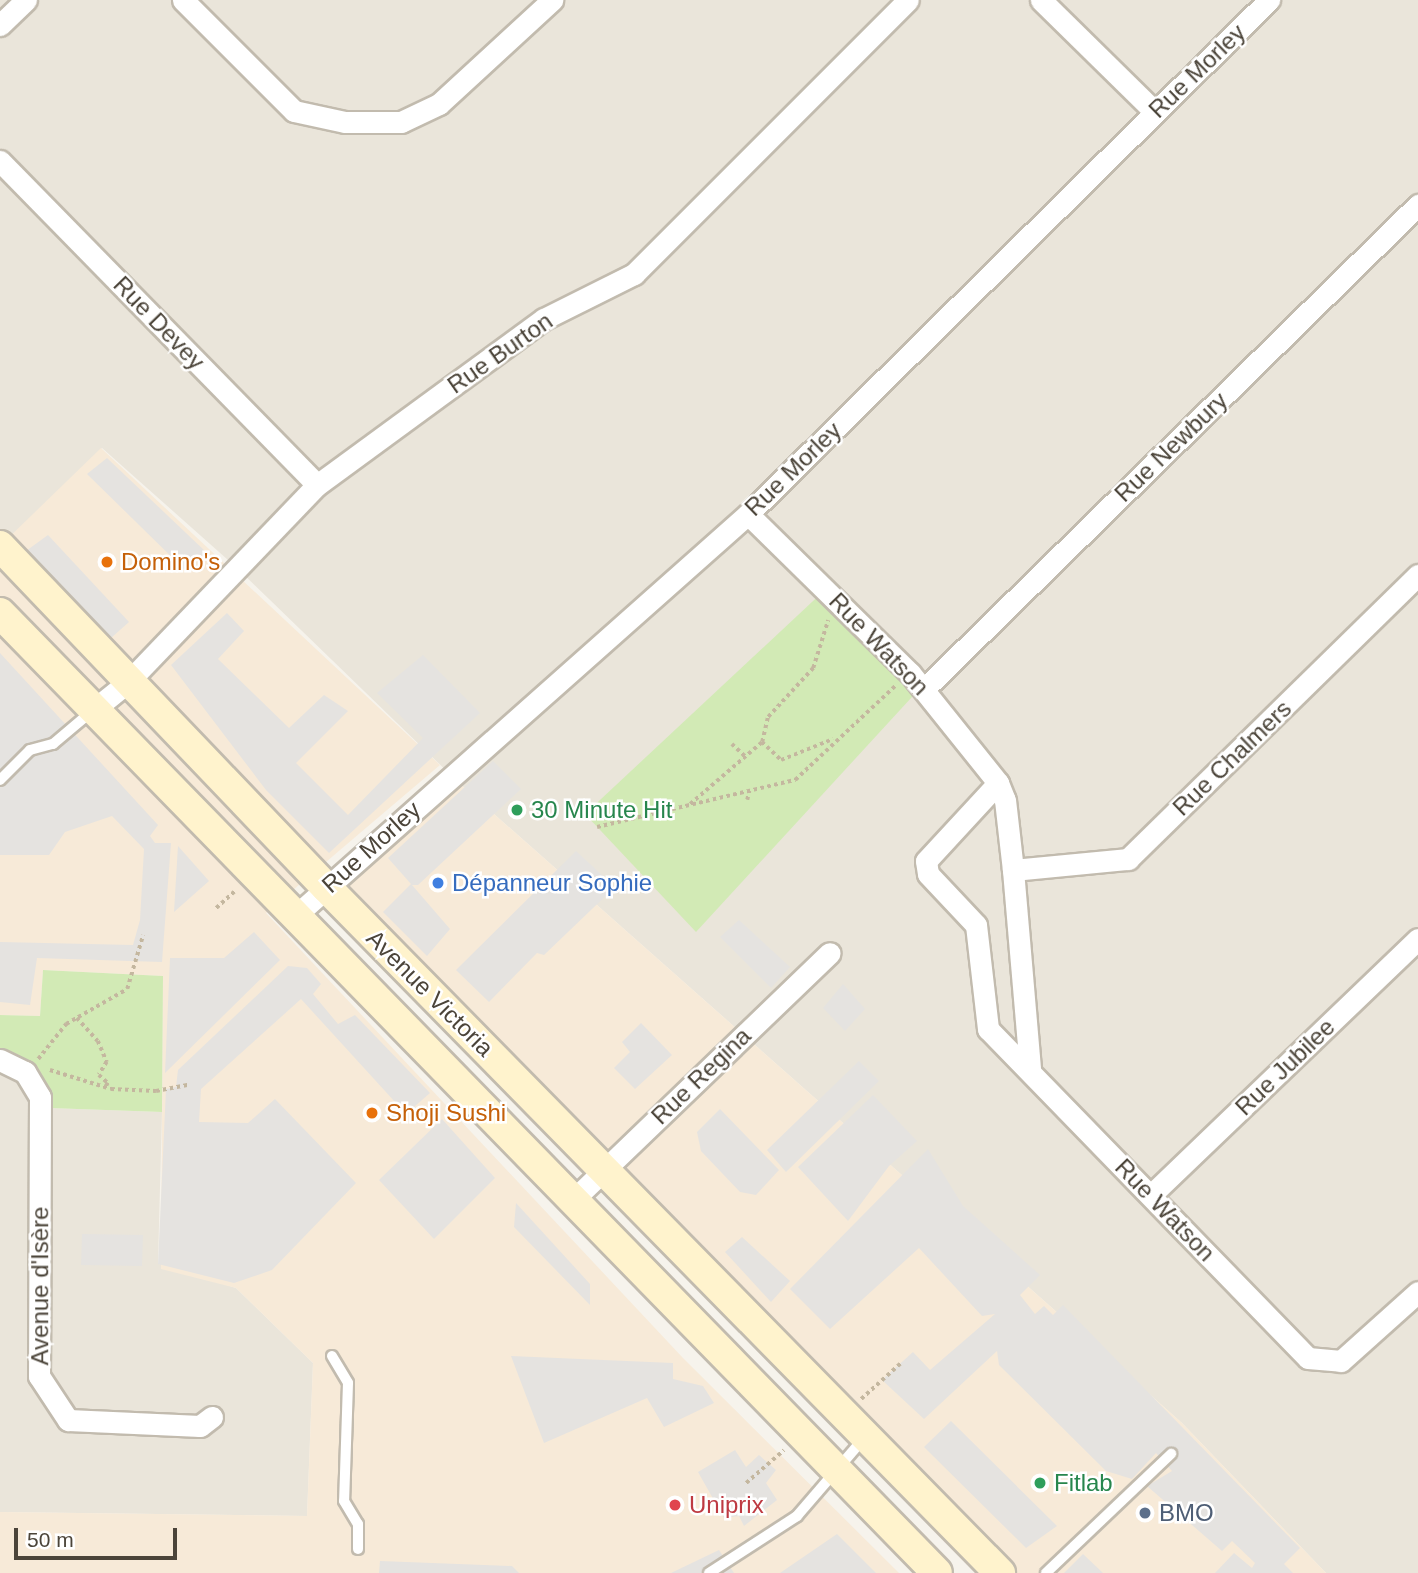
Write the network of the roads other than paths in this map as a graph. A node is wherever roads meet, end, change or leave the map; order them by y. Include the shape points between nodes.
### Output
1 (26, 0) edge
2 (183, 0) edge
3 (552, 0) edge
4 (908, 0) edge
5 (1041, 0) edge
6 (1269, 0) edge
7 (0, 25) edge
8 (1155, 112) junction
9 (0, 161) edge
10 (1418, 205) edge
11 (317, 485) junction
12 (748, 514) junction
13 (0, 546) edge
14 (1418, 575) edge
15 (0, 613) edge
16 (129, 681) junction
17 (924, 689) junction
18 (92, 711) junction
19 (0, 780) edge
20 (999, 783) junction
21 (1013, 870) junction
22 (326, 887) junction
23 (295, 916) junction
24 (1418, 939) edge
25 (830, 953) dead end
26 (0, 1060) edge
27 (1030, 1070) junction
28 (604, 1170) junction
29 (1151, 1195) junction
30 (573, 1200) junction
31 (1418, 1292) edge
32 (332, 1356) dead end
33 (212, 1417) dead end
34 (865, 1436) junction
35 (1171, 1454) dead end
36 (837, 1470) junction
37 (358, 1549) dead end
38 (709, 1573) edge
39 (937, 1573) edge
40 (1000, 1573) edge
41 (1046, 1573) edge

1 - 7 street
2 - 3 street via 294,111 345,122 401,122 439,104
4 - 11 street, Rue Burton via 634,274 544,319
5 - 8 street
6 - 8 street, Rue Morley
8 - 12 street, Rue Morley
9 - 11 street, Rue Devey
10 - 17 street, Rue Newbury
11 - 16 street, Rue Burton
12 - 17 street, Rue Watson
12 - 22 street, Rue Morley
13 - 16 main road, Avenue Victoria
14 - 21 street, Rue Chalmers via 1128,859
15 - 18 main road, Avenue Victoria
16 - 18 street, Rue Burton
16 - 22 main road, Avenue Victoria
17 - 20 street, Rue Watson
18 - 19 lane via 53,744 30,750
18 - 23 main road, Avenue Victoria
20 - 21 street, Rue Watson
20 - 27 street, Rue Watson via 926,861 928,874 976,925 988,1029
21 - 27 street, Rue Watson
22 - 23 street, Rue Morley
22 - 28 main road, Avenue Victoria
23 - 30 main road, Avenue Victoria
24 - 29 street, Rue Jubilee
25 - 28 street, Rue Regina
26 - 33 street, Avenue d'Isère via 25,1072 40,1097 39,1376 68,1420 200,1426
27 - 29 street, Rue Watson
28 - 30 street, Rue Regina
28 - 34 main road, Avenue Victoria
29 - 31 street, Rue Watson via 1300,1350 1322,1363 1341,1361
30 - 36 main road, Avenue Victoria
32 - 37 lane via 348,1382 344,1501 358,1524
34 - 36 lane
34 - 40 main road, Avenue Victoria
35 - 41 lane
36 - 38 lane via 797,1516
36 - 39 main road, Avenue Victoria

